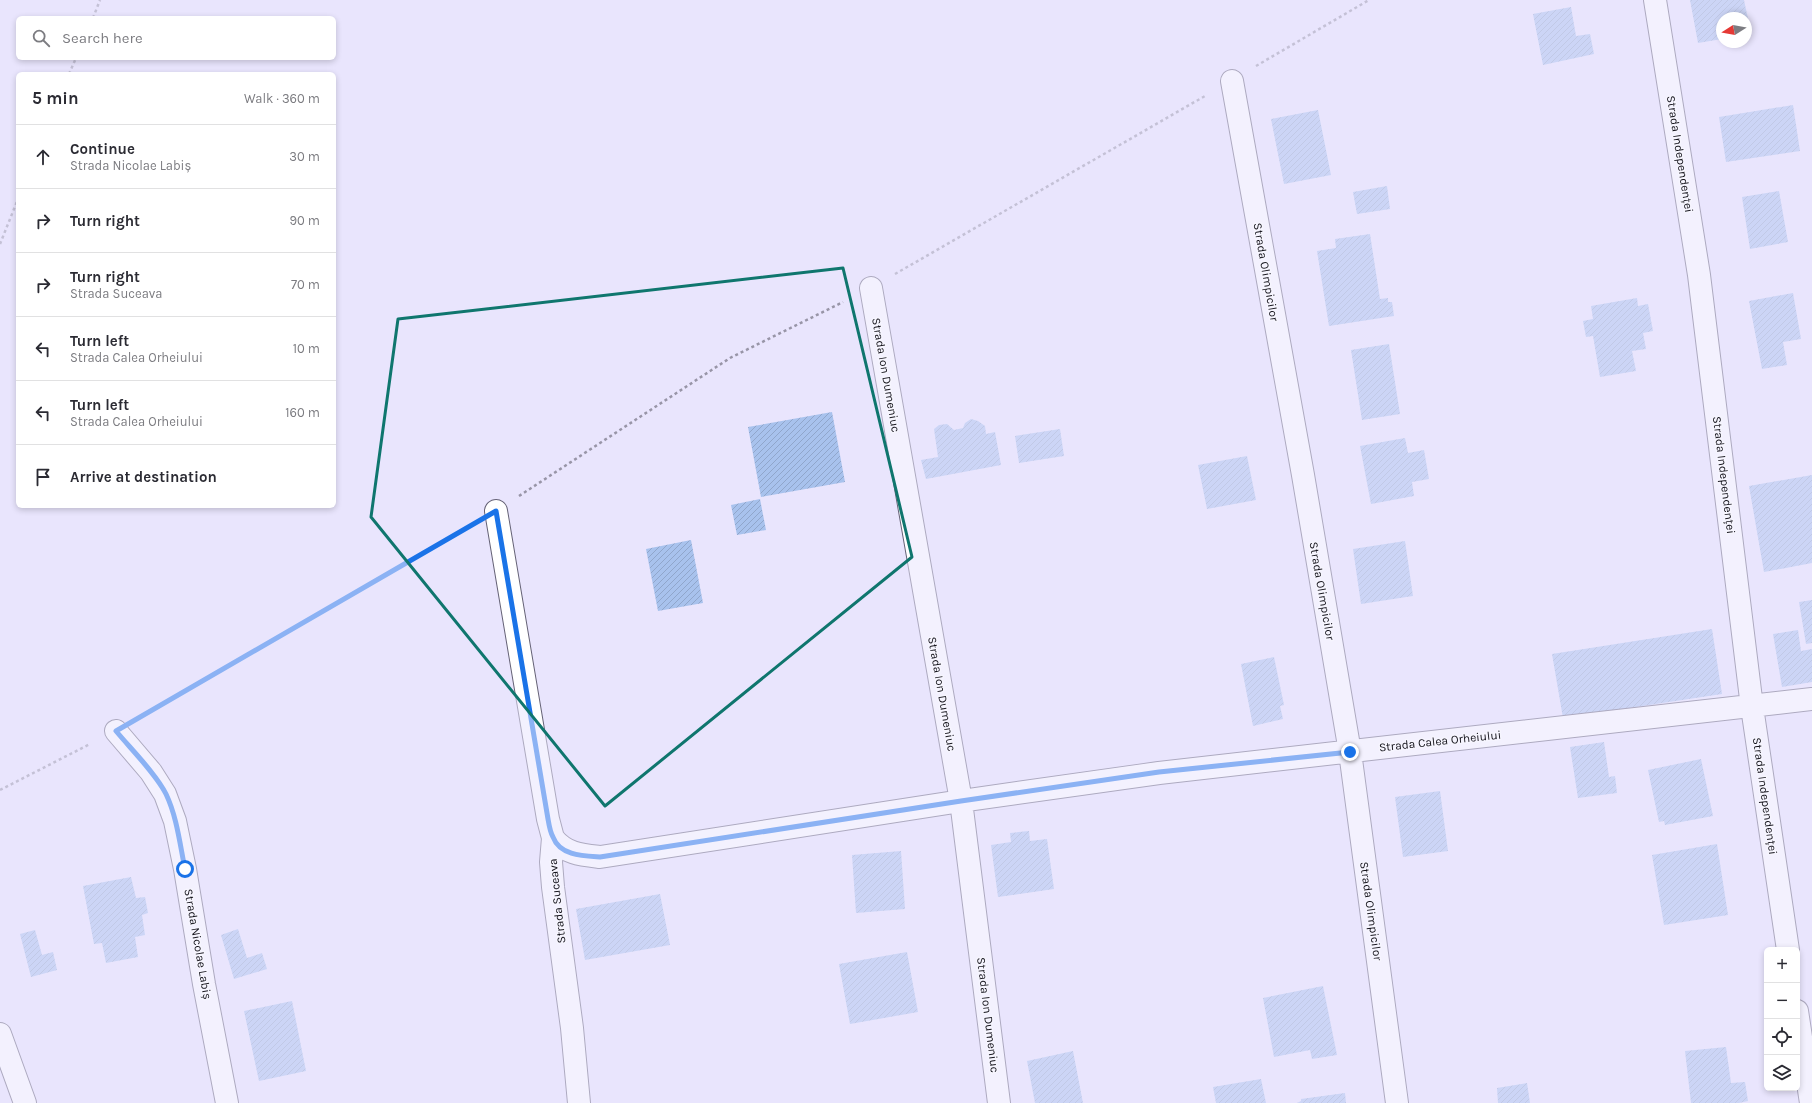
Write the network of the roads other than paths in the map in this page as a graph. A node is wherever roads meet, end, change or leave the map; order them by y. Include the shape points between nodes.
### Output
1 (1655, 0) edge
2 (1232, 81) road end
3 (871, 288) road end
4 (496, 511) road end
5 (1812, 700) edge
6 (1752, 706) junction
7 (116, 731) road end
8 (1350, 752) junction
9 (961, 801) junction
10 (553, 838) junction
11 (1788, 947) edge
12 (1798, 1019) edge
13 (0, 1034) edge
14 (25, 1103) edge
15 (227, 1103) edge
16 (579, 1103) edge
17 (999, 1103) edge
18 (1397, 1103) edge
19 (1810, 1103) edge

1 - 6 street, Strada Independenței via 1699,275
2 - 8 street, Strada Olimpicilor
3 - 9 street, Strada Ion Dumeniuc
4 - 10 street, Strada Suceava via 546,811
5 - 6 street, Strada Calea Orheiului
6 - 8 street, Strada Calea Orheiului
6 - 11 street, Strada Independenței
7 - 15 street, Strada Nicolae Labiș via 166,794 175,821
8 - 9 street, Strada Calea Orheiului via 1159,772
8 - 18 street, Strada Olimpicilor
9 - 10 street, Strada Calea Orheiului via 600,857 569,853
9 - 17 street, Strada Ion Dumeniuc
10 - 16 street, Strada Suceava via 553,887 572,1028
12 - 19 street
13 - 14 street

